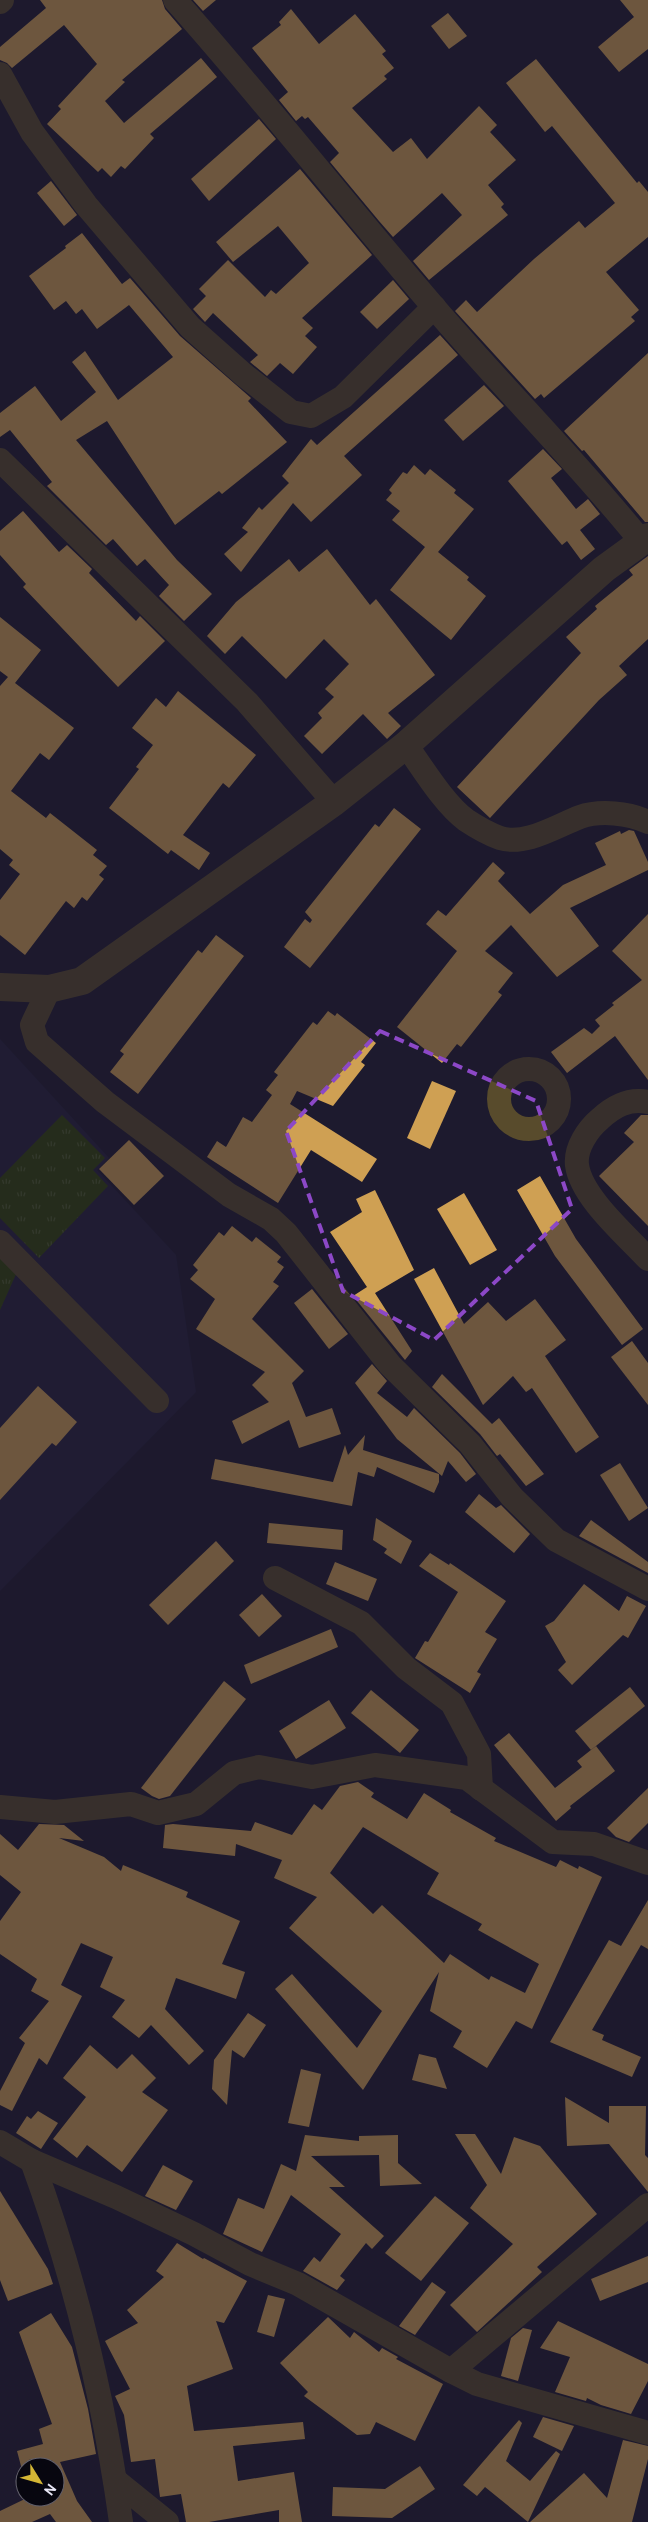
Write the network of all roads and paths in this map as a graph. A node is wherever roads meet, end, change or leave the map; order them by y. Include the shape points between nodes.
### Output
1 (175, 0) edge
2 (0, 74) edge
3 (434, 307) junction
4 (0, 460) edge
5 (644, 539) edge
6 (406, 745) junction
7 (334, 802) junction
8 (648, 822) edge
9 (0, 987) edge
10 (49, 990) junction
11 (648, 1102) edge
12 (556, 1112) dead end
13 (588, 1133) junction
14 (0, 1242) edge
15 (648, 1259) edge
16 (157, 1401) dead end
17 (275, 1578) dead end
18 (648, 1589) edge
19 (481, 1789) junction
20 (0, 1808) edge
21 (648, 1863) edge
22 (0, 2142) edge
23 (32, 2161) junction
24 (648, 2205) edge
25 (451, 2371) junction
26 (648, 2433) edge
27 (114, 2480) junction
28 (121, 2522) edge
29 (167, 2522) edge

1 - 3 street
2 - 3 street via 32,132 86,205 190,327 244,376 291,412 311,416 343,397
3 - 5 street
4 - 7 street via 247,702
5 - 6 street via 604,569
6 - 7 street
6 - 8 street via 435,786 465,819 501,838 525,838 582,816 636,816
7 - 10 street via 82,982
9 - 10 street
10 - 18 street via 32,1025 37,1042 105,1102 230,1194 271,1219 286,1233 390,1365 470,1444 512,1497 556,1540
11 - 13 street via 637,1100 616,1106
12 - 13 street
13 - 15 street via 579,1148 577,1164 587,1190
14 - 16 street
17 - 19 street via 361,1623 406,1668 452,1703 479,1754
19 - 20 street via 467,1778 375,1765 312,1777 258,1767 234,1773 196,1804 158,1813 131,1804 55,1812
19 - 21 street via 553,1842 594,1844
22 - 23 street
23 - 25 street via 116,2197 250,2264 298,2284
23 - 27 street via 59,2234 105,2423
24 - 25 street
25 - 26 street via 477,2384
27 - 28 street
27 - 29 street

